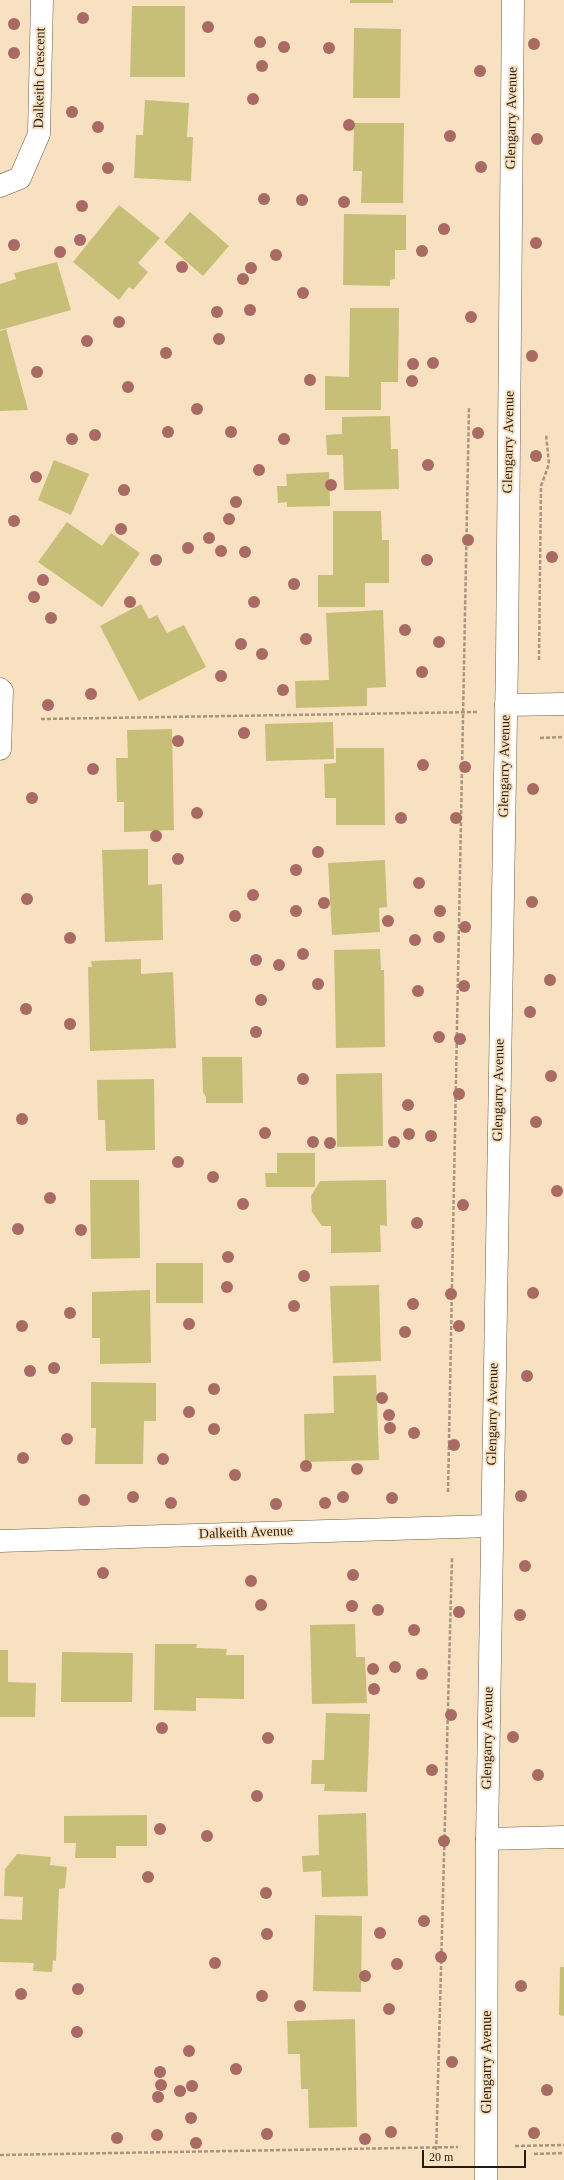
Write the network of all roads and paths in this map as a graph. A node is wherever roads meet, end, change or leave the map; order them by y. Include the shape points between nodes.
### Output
1 (42, 0) edge
2 (513, 0) edge
3 (0, 186) edge
4 (469, 407) dead end
5 (546, 434) dead end
6 (539, 660) dead end
7 (0, 689) edge
8 (564, 704) edge
9 (506, 705) junction
10 (481, 712) dead end
11 (463, 713) junction
12 (41, 719) dead end
13 (564, 737) edge
14 (540, 738) dead end
15 (0, 749) edge
16 (448, 1492) dead end
17 (491, 1526) junction
18 (0, 1541) edge
19 (452, 1556) dead end
20 (564, 1837) edge
21 (487, 1839) junction
22 (564, 2145) edge
23 (487, 2146) junction
24 (436, 2147) junction
25 (564, 2153) edge
26 (534, 2154) dead end
27 (0, 2155) edge
28 (436, 2156) dead end
29 (486, 2180) edge

1 - 3 street, Dalkeith Crescent via 39,134 20,178
2 - 9 street, Glengarry Avenue
4 - 11 path
5 - 6 path via 549,464 541,486
7 - 15 street
8 - 9 street
9 - 17 street, Glengarry Avenue
10 - 11 path
11 - 12 path
11 - 16 path
13 - 14 path
17 - 18 street, Dalkeith Avenue
17 - 21 street, Glengarry Avenue
19 - 24 path
20 - 21 street
21 - 23 street, Glengarry Avenue
22 - 23 path
23 - 24 path
23 - 29 street, Glengarry Avenue
24 - 27 path
24 - 28 path
25 - 26 path

